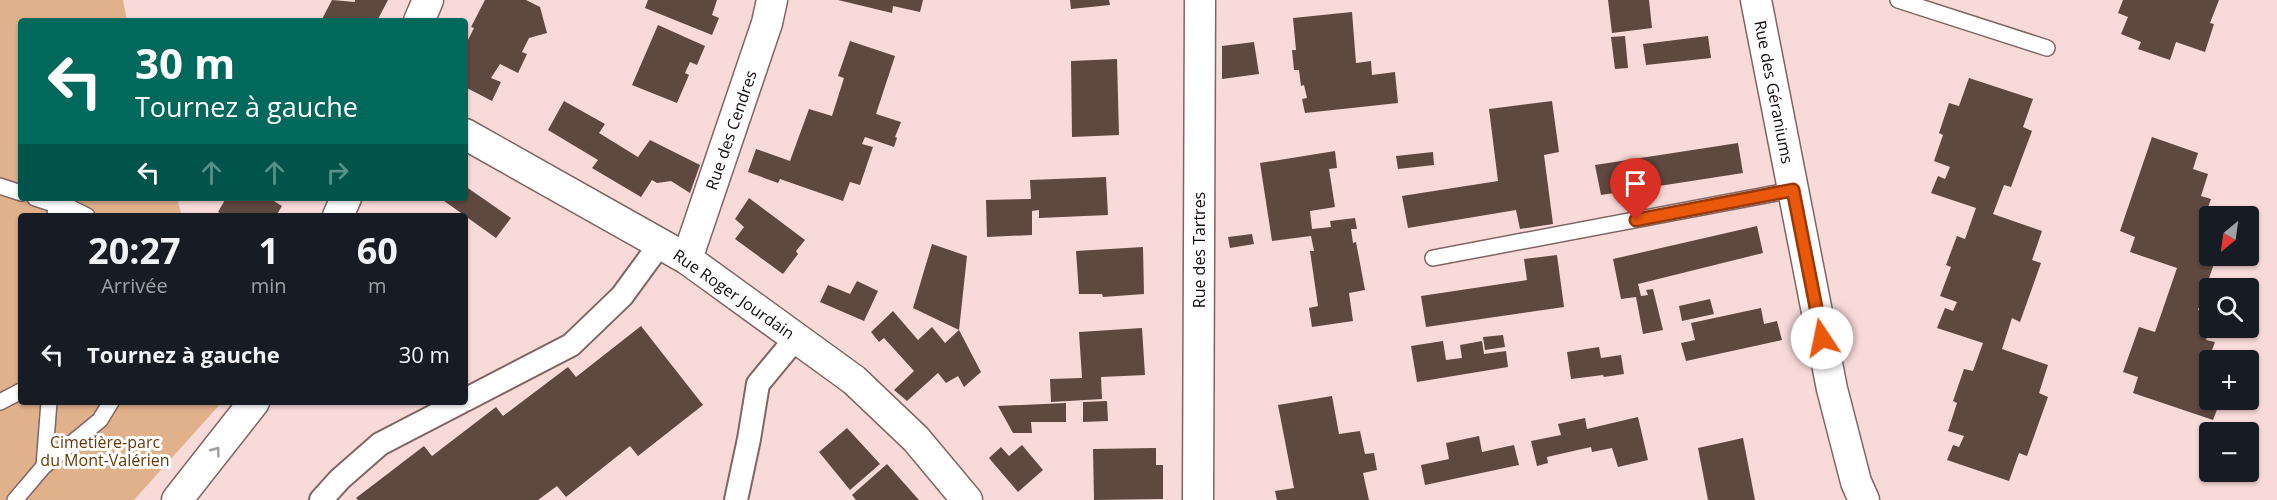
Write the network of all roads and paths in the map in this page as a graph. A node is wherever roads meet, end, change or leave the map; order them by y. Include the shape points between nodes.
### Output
1 (428, 0) edge
2 (772, 0) edge
3 (1200, 0) edge
4 (1756, 0) edge
5 (1898, 0) edge
6 (420, 18) edge
7 (2047, 48) dead end
8 (468, 136) edge
9 (0, 186) edge
10 (1793, 190) junction
11 (18, 192) edge
12 (40, 201) edge
13 (55, 211) edge
14 (81, 213) edge
15 (660, 244) junction
16 (1433, 258) dead end
17 (687, 260) junction
18 (796, 338) junction
19 (18, 393) edge
20 (468, 398) edge
21 (0, 402) edge
22 (49, 405) edge
23 (109, 405) edge
24 (252, 405) edge
25 (455, 405) edge
26 (44, 466) junction
27 (15, 500) edge
28 (177, 500) edge
29 (321, 500) edge
30 (736, 500) edge
31 (967, 500) edge
32 (1198, 500) edge
33 (1864, 500) edge

1 - 6 street
2 - 17 street, Rue des Cendres
3 - 32 street, Rue des Tartres
4 - 10 street, Rue des Géraniums
5 - 7 lane
8 - 15 street, Rue Roger Jourdain
9 - 11 lane
10 - 16 lane
10 - 33 street, Rue des Géraniums via 1832,389
12 - 13 lane
13 - 14 lane via 69,207
15 - 17 street, Rue Roger Jourdain
15 - 20 street via 622,296 571,345
17 - 18 street, Rue Roger Jourdain
18 - 30 street via 758,384
18 - 31 street, Rue Roger Jourdain via 854,380 916,440
19 - 21 lane
22 - 26 lane
23 - 26 lane via 100,420
28 -> 24 street
25 - 29 street via 380,444
26 - 27 lane

